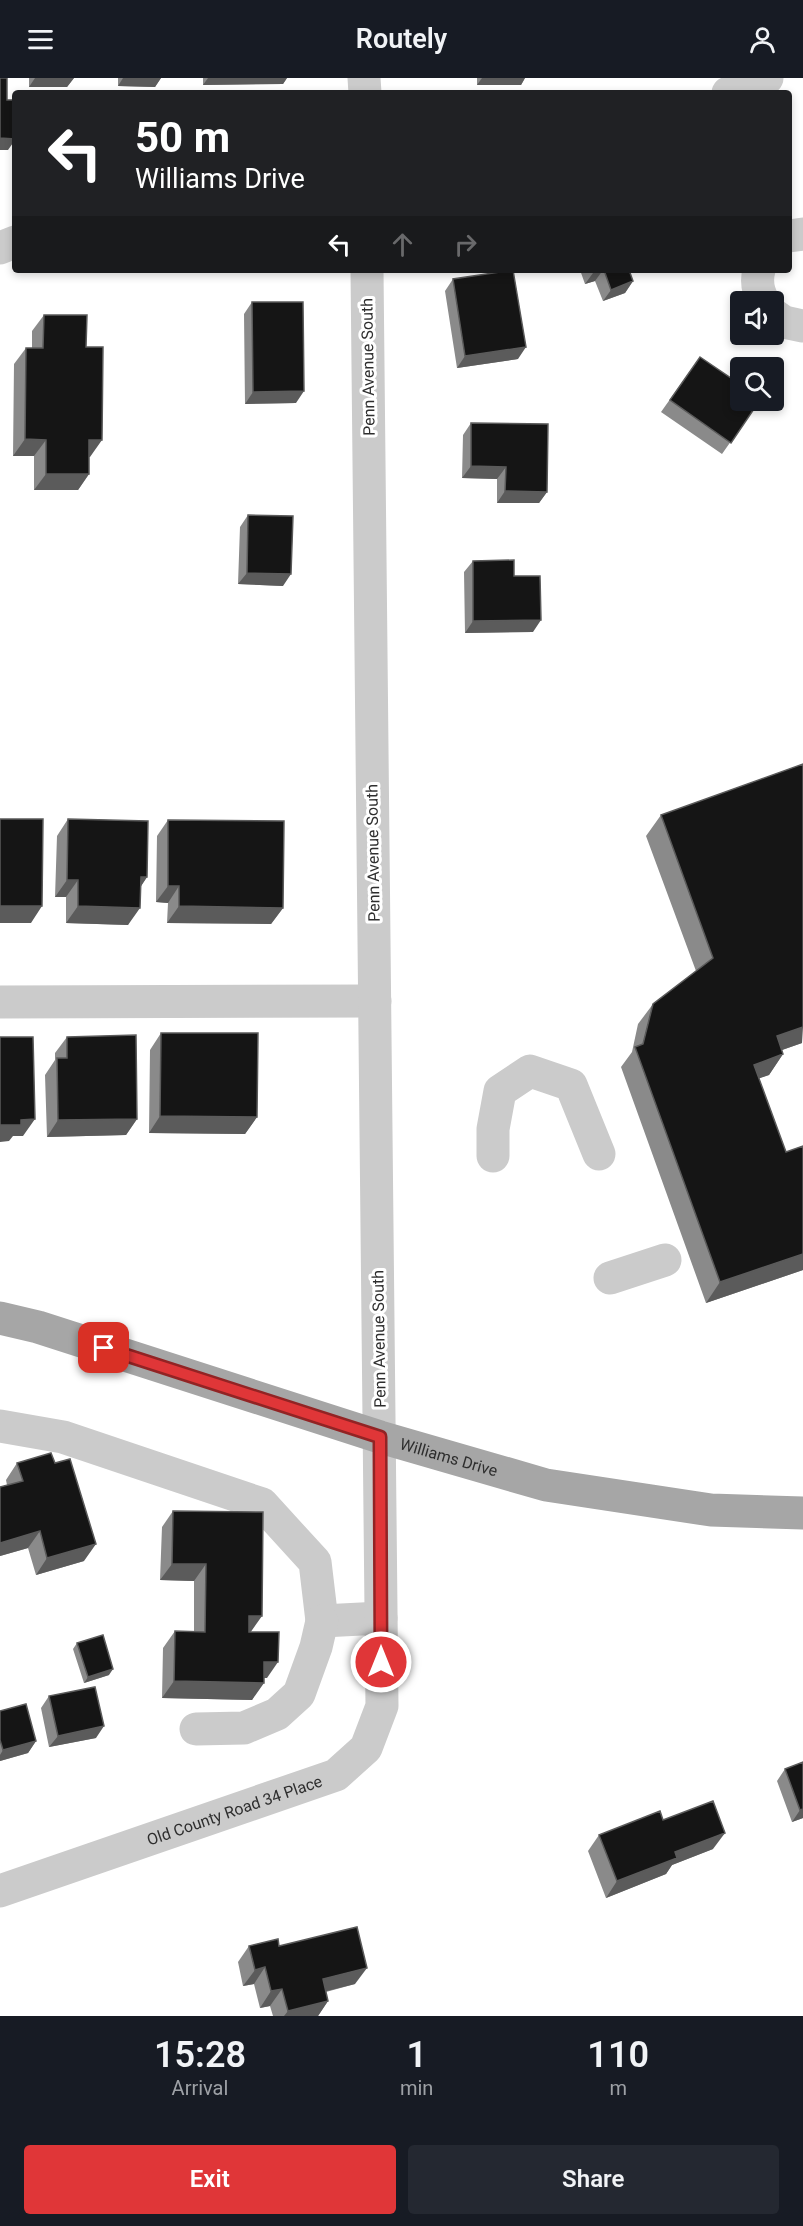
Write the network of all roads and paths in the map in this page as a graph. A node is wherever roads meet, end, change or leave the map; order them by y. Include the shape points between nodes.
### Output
1 (767, 78) edge
2 (738, 90) edge
3 (367, 273) edge
4 (758, 273) edge
5 (759, 291) edge
6 (784, 322) edge
7 (803, 326) edge
8 (375, 1001) junction
9 (0, 1002) edge
10 (599, 1154) dead end
11 (493, 1156) dead end
12 (664, 1260) dead end
13 (610, 1278) dead end
14 (0, 1318) edge
15 (0, 1426) edge
16 (380, 1437) junction
17 (803, 1513) edge
18 (381, 1618) junction
19 (322, 1621) junction
20 (196, 1730) dead end
21 (0, 1890) edge

1 - 2 street
3 - 8 street, Penn Avenue South
4 - 5 street
6 - 7 street
8 - 9 street
8 - 16 street, Penn Avenue South
10 - 11 street via 572,1085 530,1071 500,1091
12 - 13 street
14 - 16 main road, Williams Drive
15 - 19 street via 63,1437 262,1504 315,1562
16 - 17 main road, Williams Drive via 546,1485 711,1510
16 - 18 street, Old County Road 34 Place
18 - 19 street
18 - 21 street, Old County Road 34 Place via 382,1706 366,1748 336,1775
19 - 20 street via 299,1694 277,1714 244,1728

